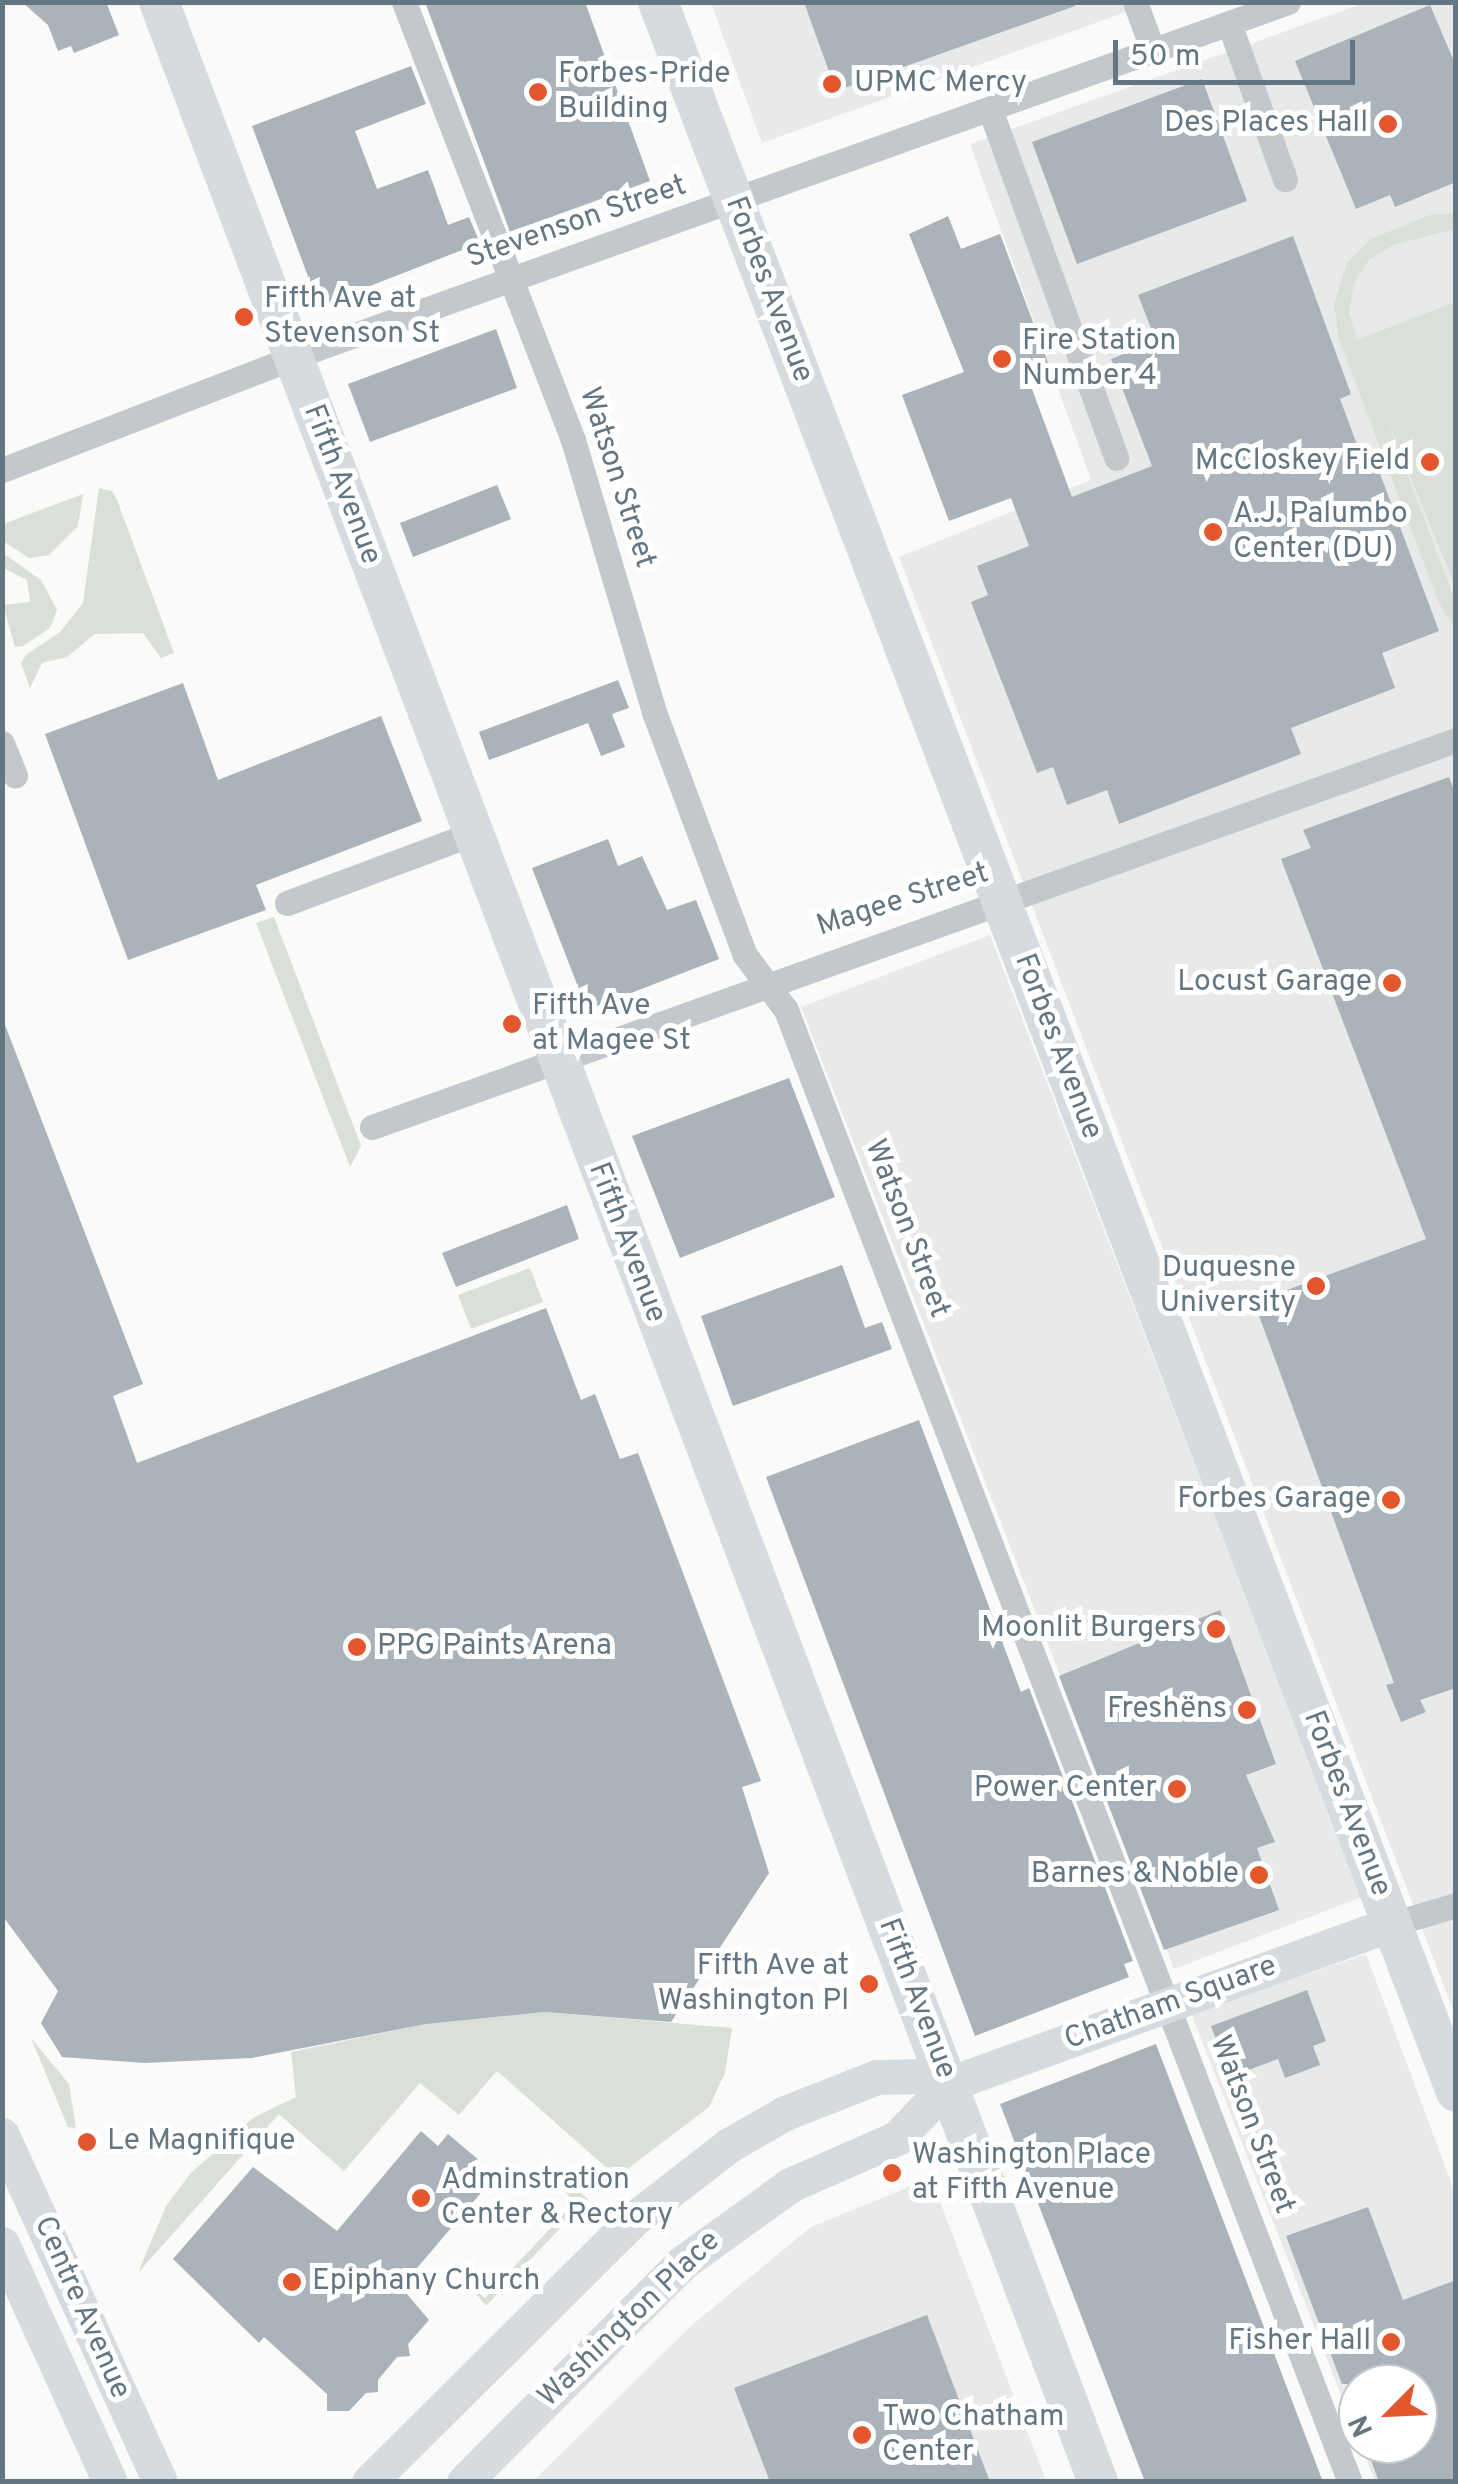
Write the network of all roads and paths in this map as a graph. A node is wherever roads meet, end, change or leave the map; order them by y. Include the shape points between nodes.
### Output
1 (160, 2) edge
2 (404, 2) edge
3 (658, 2) edge
4 (1135, 2) edge
5 (1288, 2) edge
6 (1229, 24) junction
7 (1153, 51) junction
8 (990, 109) junction
9 (1285, 179) dead end
10 (734, 202) junction
11 (511, 280) junction
12 (293, 357) junction
13 (1116, 458) dead end
14 (2, 470) edge
15 (1456, 740) edge
16 (2, 742) edge
17 (15, 776) dead end
18 (472, 834) junction
19 (1002, 902) junction
20 (287, 903) dead end
21 (765, 983) junction
22 (555, 1058) junction
23 (372, 1127) dead end
24 (1456, 1905) edge
25 (1392, 1924) junction
26 (1170, 2004) junction
27 (949, 2084) junction
28 (1456, 2092) edge
29 (2, 2135) edge
30 (2, 2244) edge
31 (159, 2474) edge
32 (110, 2482) edge
33 (369, 2482) edge
34 (464, 2482) edge
35 (1098, 2482) edge
36 (1350, 2482) edge

1 - 12 main road, Fifth Avenue
2 - 11 street, Watson Street
3 - 10 main road, Forbes Avenue
4 - 7 street
5 - 6 street, Stevenson Street
6 - 7 street, Stevenson Street
6 - 9 street
7 - 8 street, Stevenson Street
8 - 10 street, Stevenson Street
8 - 13 street
10 - 11 street, Stevenson Street
10 - 19 main road, Forbes Avenue
11 - 12 street, Stevenson Street
11 - 21 street, Watson Street via 573,440 654,712 745,954
12 - 14 street, Stevenson Street
12 - 18 main road, Fifth Avenue
15 - 19 street, Magee Street
16 - 17 street
18 - 20 street
18 - 22 main road, Fifth Avenue
19 - 21 street, Magee Street
19 - 25 main road, Forbes Avenue
21 - 22 street, Magee Street
21 - 26 street, Watson Street via 786,1010
22 - 23 street, Magee Street
22 - 27 main road, Fifth Avenue
24 - 25 street
25 - 26 main road, Chatham Square
25 - 28 main road, Forbes Avenue
26 - 27 main road, Chatham Square
26 - 36 street, Watson Street
27 - 33 main road via 922,2076 877,2077 785,2114 703,2163 592,2259
27 - 34 main road, Washington Place via 897,2138 790,2185 682,2263
27 - 35 main road, Fifth Avenue
29 - 31 main road, Centre Avenue
30 - 32 main road, Centre Avenue

